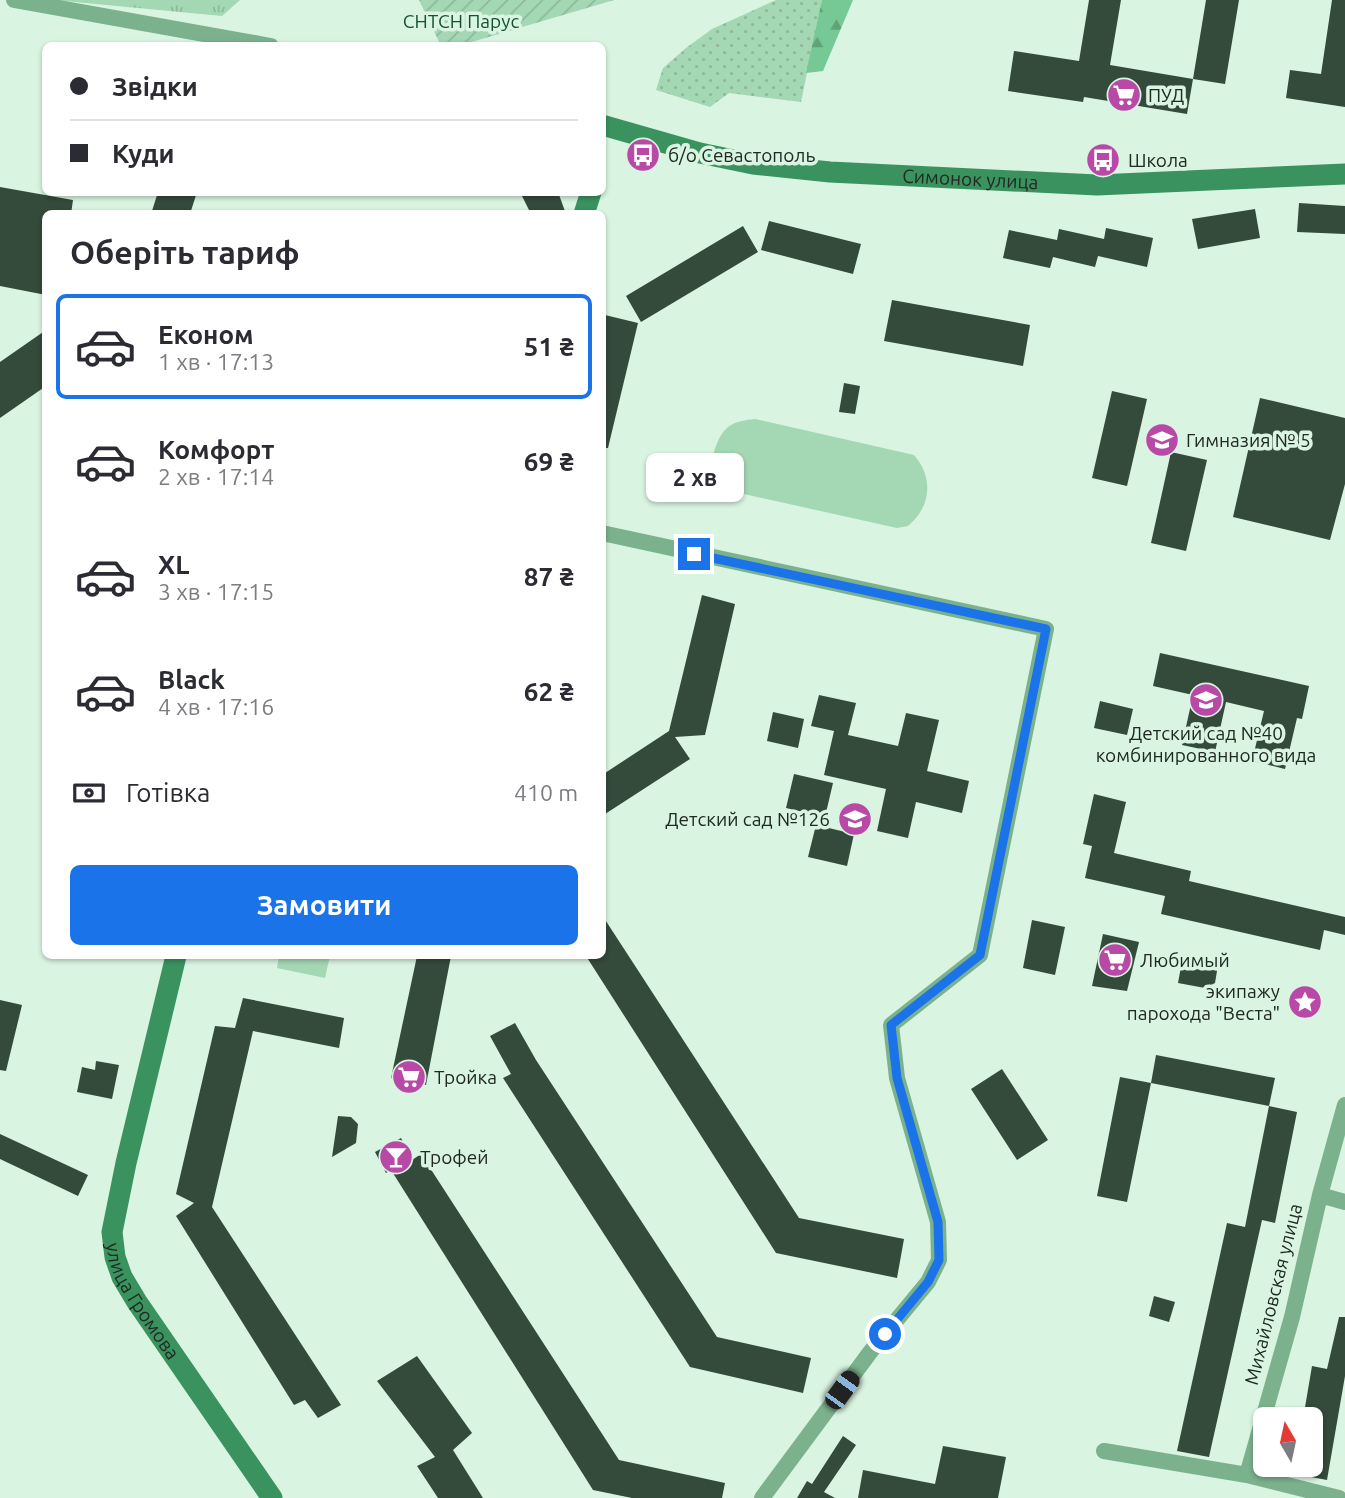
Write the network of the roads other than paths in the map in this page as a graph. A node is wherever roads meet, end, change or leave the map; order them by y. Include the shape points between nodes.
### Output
1 (14, 0) edge
2 (249, 42) edge
3 (606, 126) edge
4 (1345, 174) edge
5 (606, 534) edge
6 (175, 959) edge
7 (1345, 1105) edge
8 (1320, 1195) junction
9 (1345, 1202) edge
10 (1104, 1451) dead end
11 (1247, 1475) junction
12 (272, 1498) edge
13 (762, 1498) edge
14 (1339, 1498) edge

1 - 2 street
3 - 4 street, Симонок улица via 753,164 830,172 1097,185
5 - 13 street via 1046,629 980,955 891,1025 897,1078 938,1222 939,1260 928,1282
6 - 12 street, улица Громова via 121,1186 112,1232 115,1257 137,1302
7 - 8 street, Михайловская улица
8 - 9 street
8 - 11 street, Михайловская улица via 1292,1317
10 - 11 street
11 - 14 street

